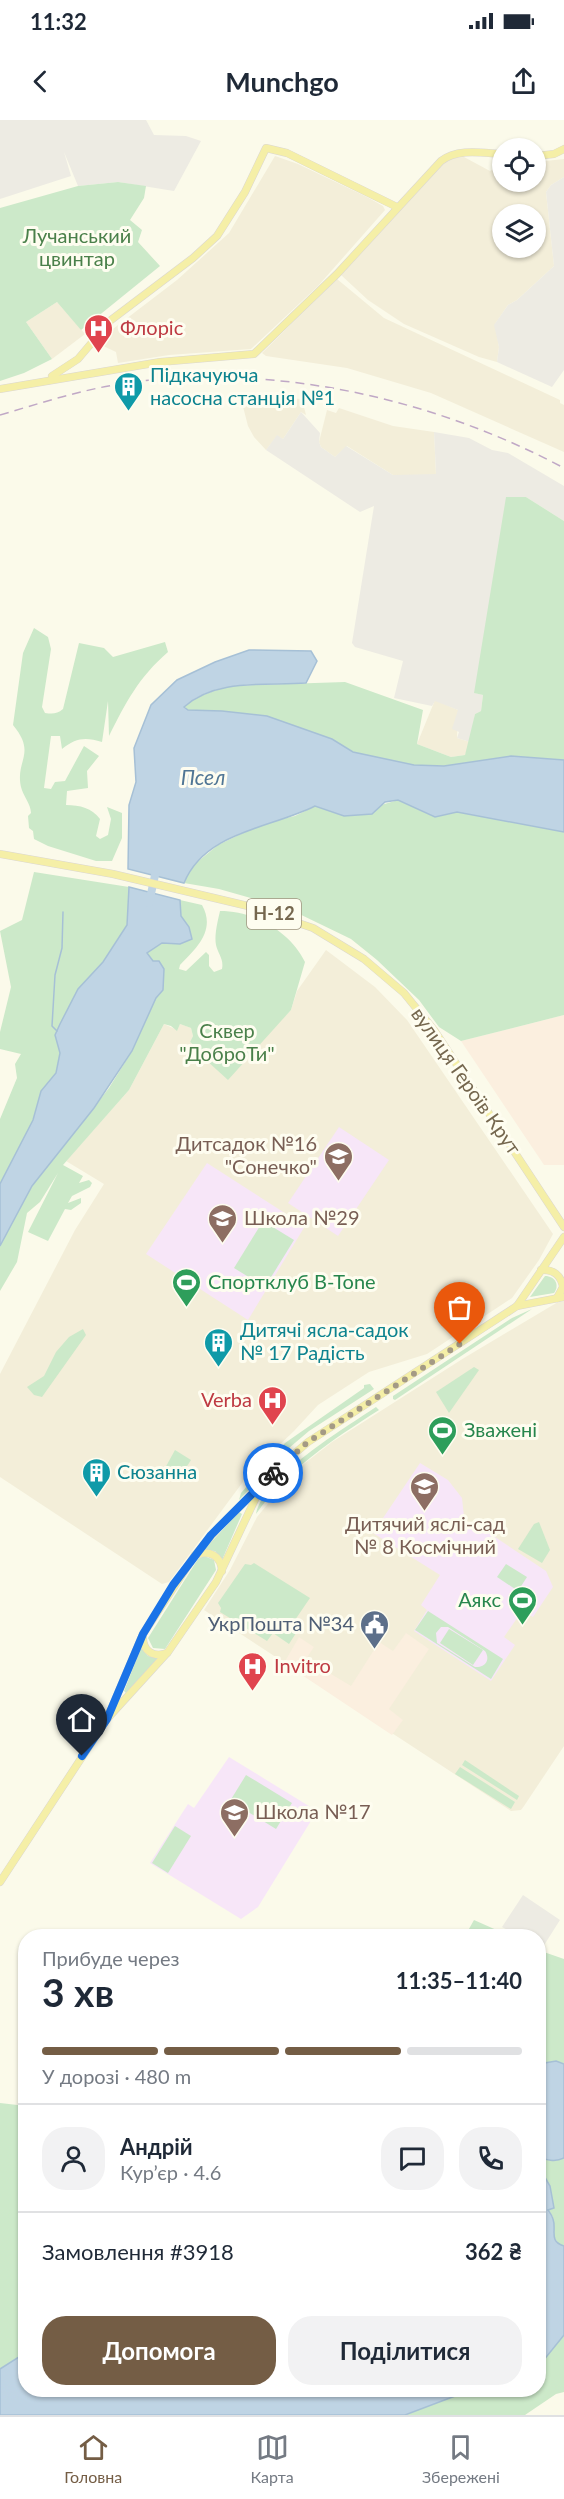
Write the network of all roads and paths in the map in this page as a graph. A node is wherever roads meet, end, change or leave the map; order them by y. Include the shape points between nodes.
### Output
1 (564, 149) edge
2 (492, 153) edge
3 (546, 154) edge
4 (397, 207) junction
5 (47, 379) junction
6 (0, 389) edge
7 (0, 854) edge
8 (564, 1227) edge
9 (564, 1237) edge
10 (541, 1270) junction
11 (561, 1298) edge
12 (517, 1306) junction
13 (262, 1485) junction
14 (195, 1555) junction
15 (222, 1572) junction
16 (143, 1634) junction
17 (168, 1652) junction
18 (107, 1719) junction
19 (0, 1882) edge

1 - 3 main road
2 - 4 main road via 448,155
4 - 5 main road via 337,274 254,354 160,362
4 - 5 main road via 287,153 266,148 245,192 217,236 111,320 78,359
5 - 6 main road
7 - 8 main road, вулиця Героїв Крут / Н-12 via 113,874 284,917 313,928 364,959 395,985 445,1046
9 - 10 main road
10 - 11 main road via 559,1277 563,1287
10 - 12 main road
11 - 12 main road
12 - 13 main road via 308,1442
13 - 14 main road
13 - 15 main road
14 - 15 main road via 213,1554 220,1561
14 - 16 main road
15 - 17 main road
16 - 17 main road via 143,1644 149,1653 159,1656
16 - 18 main road
17 - 18 main road
18 - 19 main road

